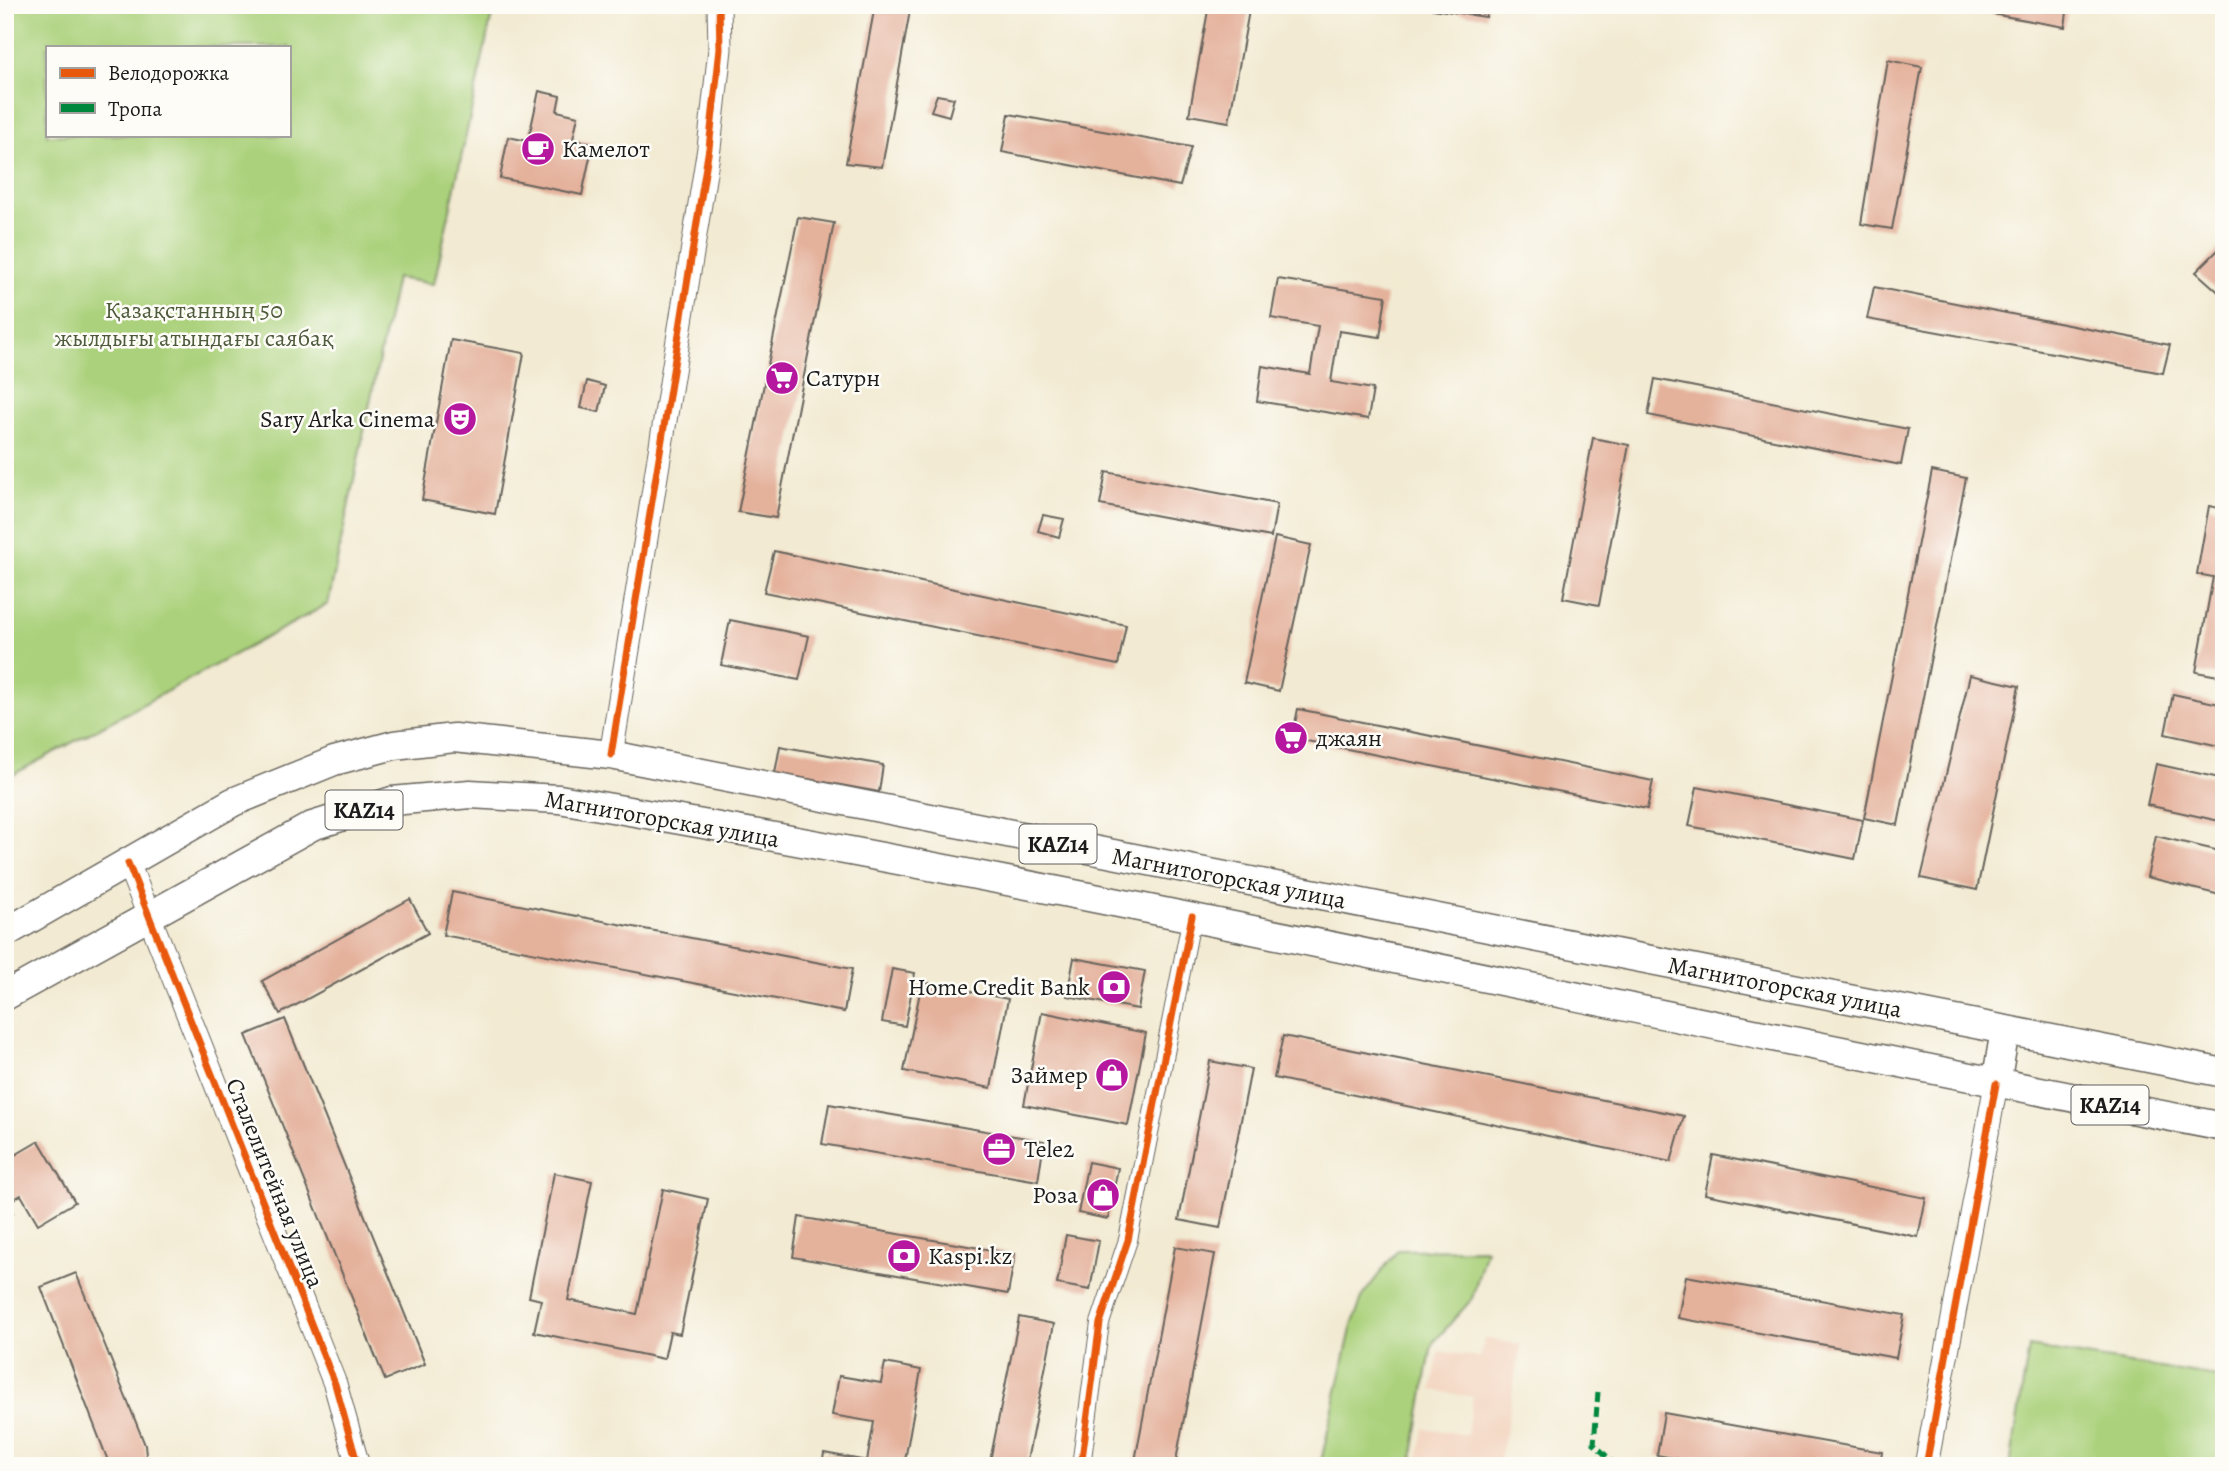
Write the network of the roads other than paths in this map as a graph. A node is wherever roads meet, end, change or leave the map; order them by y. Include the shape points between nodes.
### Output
1 (719, 5) edge
2 (611, 755) junction
3 (128, 863) junction
4 (149, 916) junction
5 (1192, 916) junction
6 (5, 933) edge
7 (5, 996) edge
8 (2005, 1030) junction
9 (2224, 1073) edge
10 (1996, 1084) junction
11 (2224, 1127) edge
12 (358, 1466) edge
13 (1081, 1466) edge
14 (1926, 1466) edge

1 - 2 street via 720,49 709,148
2 - 3 main road, Магнитогорская улица / KAZ14 via 454,738 394,745 334,761 233,802
2 - 8 main road, Магнитогорская улица / KAZ14
3 - 4 street
3 - 6 main road, Магнитогорская улица / KAZ14
4 - 5 main road, Магнитогорская улица / KAZ14 via 312,826 392,801 470,794 581,803
4 - 7 main road, Магнитогорская улица / KAZ14
4 - 12 street, Сталелитейная улица via 335,1384
5 - 10 main road, Магнитогорская улица / KAZ14
5 - 13 street via 1128,1240 1100,1323
8 - 9 main road, Магнитогорская улица / KAZ14
8 - 10 main road
10 - 11 main road, Магнитогорская улица / KAZ14
10 - 14 street

